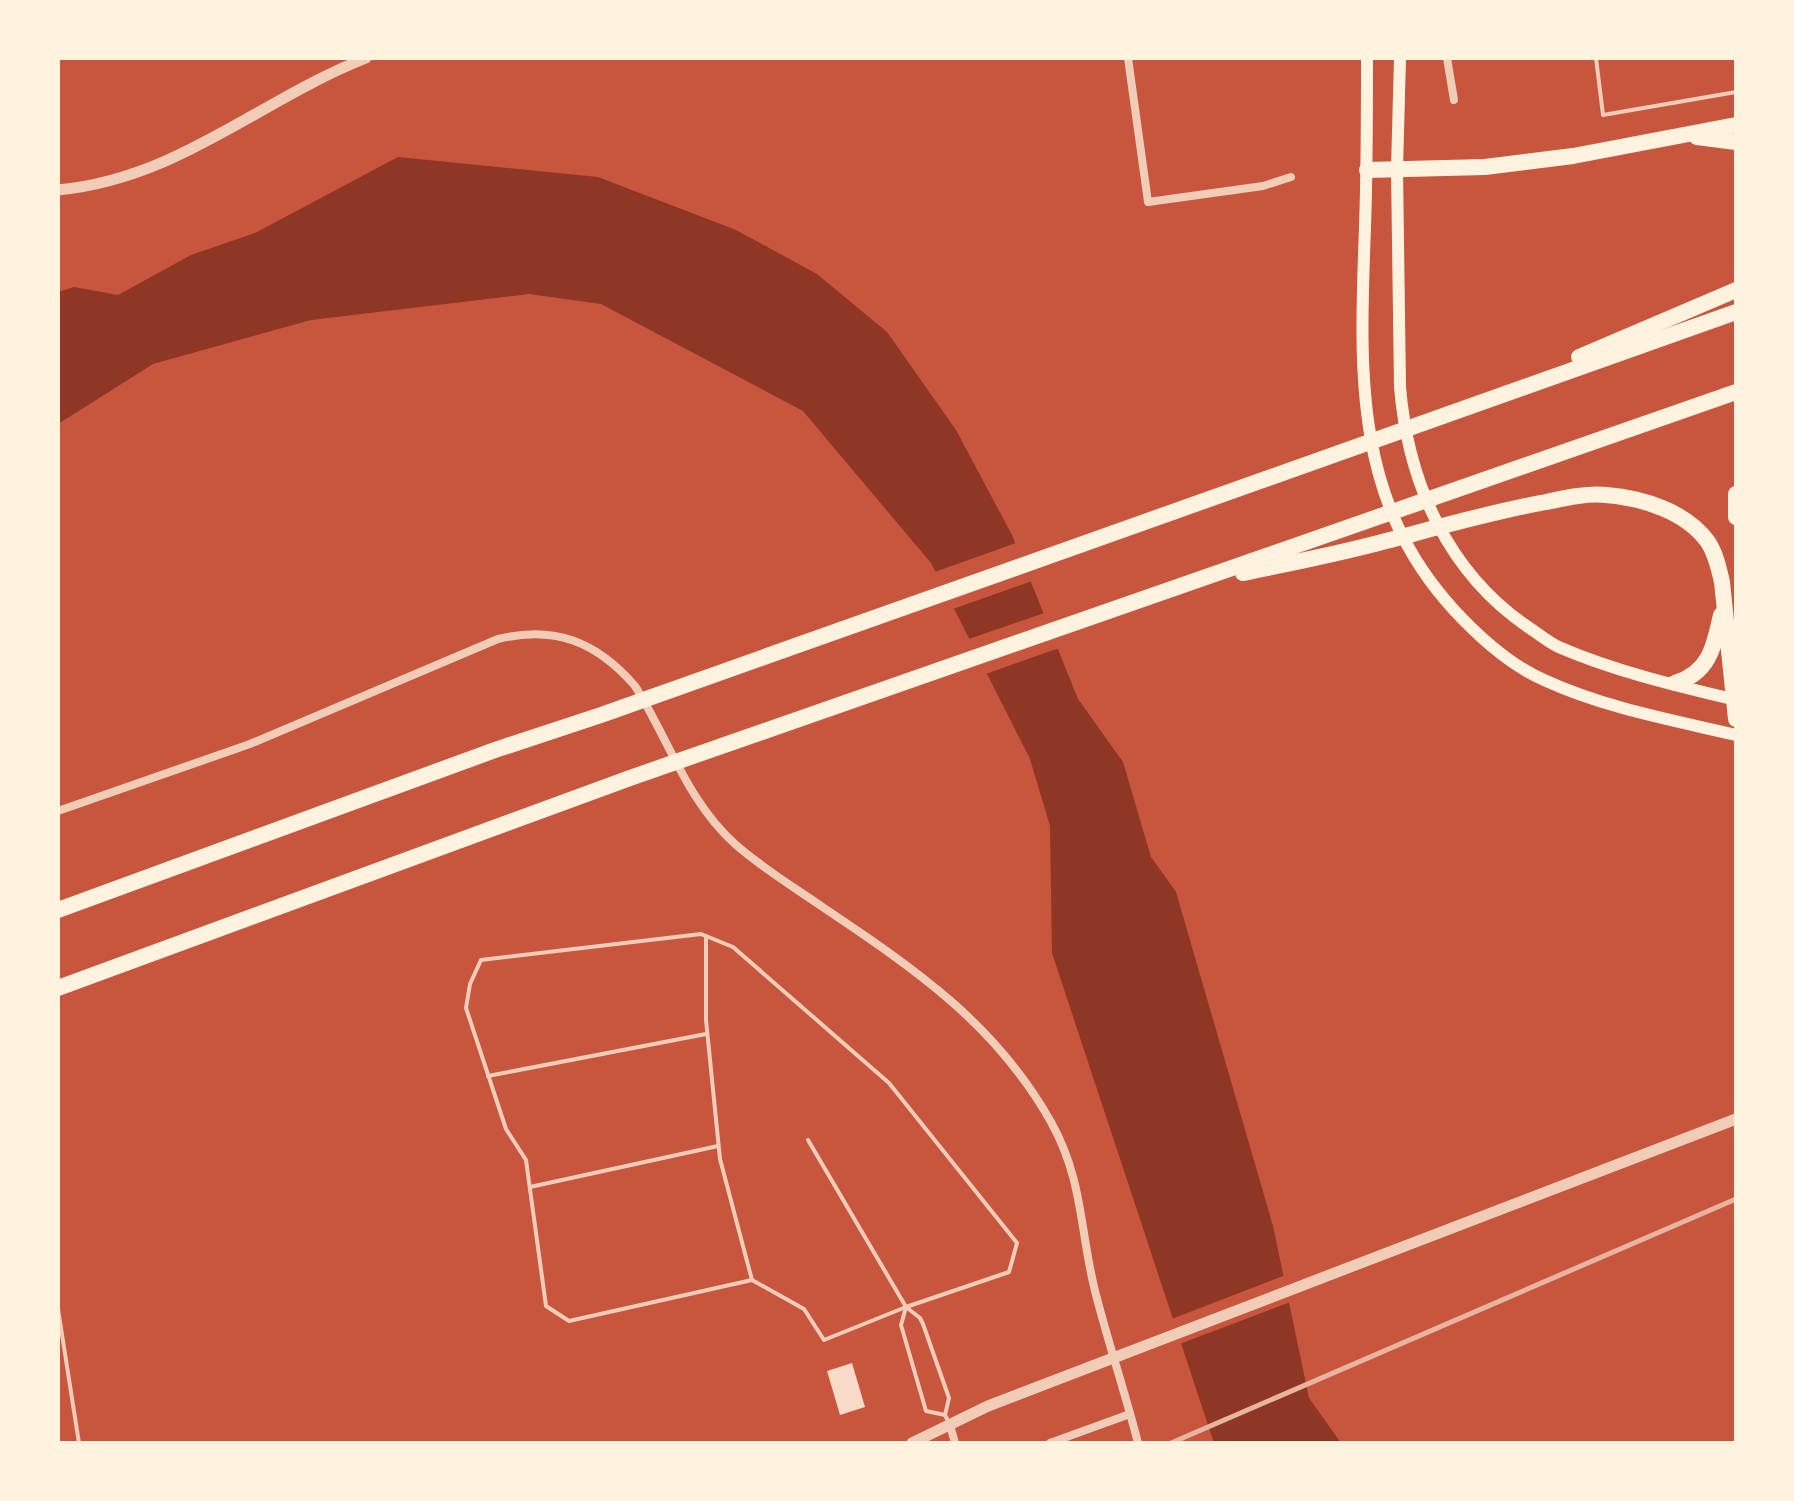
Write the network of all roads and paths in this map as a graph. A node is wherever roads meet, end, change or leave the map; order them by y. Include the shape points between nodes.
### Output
1 (366, 58) edge
2 (1128, 58) edge
3 (1367, 58) edge
4 (1400, 58) edge
5 (1447, 58) edge
6 (1596, 58) edge
7 (1736, 92) edge
8 (1454, 100) dead end
9 (1736, 125) edge
10 (1679, 136) junction
11 (1736, 142) edge
12 (1397, 169) junction
13 (1367, 170) junction
14 (1291, 177) dead end
15 (58, 190) edge
16 (1736, 290) edge
17 (1736, 312) edge
18 (1736, 392) edge
19 (1464, 407) junction
20 (1736, 494) edge
21 (1736, 517) edge
22 (1186, 585) junction
23 (1724, 602) junction
24 (1675, 683) junction
25 (1734, 700) edge
26 (1736, 719) edge
27 (1736, 735) edge
28 (58, 811) edge
29 (58, 910) edge
30 (706, 936) junction
31 (58, 988) edge
32 (707, 1033) junction
33 (488, 1076) junction
34 (1736, 1119) edge
35 (808, 1140) dead end
36 (718, 1146) junction
37 (530, 1187) junction
38 (752, 1280) junction
39 (906, 1307) junction
40 (58, 1309) edge
41 (1130, 1414) junction
42 (948, 1420) junction
43 (79, 1443) edge
44 (912, 1443) edge
45 (955, 1443) edge
46 (1050, 1443) edge
47 (1138, 1443) edge

1 - 15 street via 300,88 171,161 93,186
2 - 14 street via 1148,202 1263,186
3 - 13 main road
4 - 12 main road
5 - 8 street
6 - 7 lane via 1603,115
9 - 10 highway
10 - 11 highway
10 - 12 highway via 1485,167
12 - 13 highway
12 - 24 main road via 1403,421 1431,515 1460,561 1512,617 1559,647
13 - 27 main road via 1367,427 1378,474 1411,553 1470,627 1543,680 1622,708
16 - 19 highway
17 - 19 highway
18 - 22 highway
19 - 29 highway
20 - 21 highway
22 - 23 highway via 1352,550 1496,511 1604,494 1658,506 1709,543
22 - 31 highway via 630,778
23 - 24 highway via 1702,669
23 - 25 highway
24 - 25 main road
25 - 26 highway
28 - 41 street via 250,744 498,639 556,635 596,651 635,686 691,790 720,830 943,992 978,1025 1029,1088 1066,1152 1077,1185 1094,1289
30 - 32 lane
30 - 33 lane via 481,960 466,1008
30 - 39 lane via 733,947 889,1083 1017,1243 1009,1272
32 - 33 lane
32 - 36 lane
33 - 37 lane via 506,1129 526,1160
34 - 42 street
35 - 39 lane
36 - 37 lane
36 - 38 lane
37 - 38 lane via 546,1306 569,1321
38 - 39 lane via 804,1309 824,1340
39 - 42 lane via 923,1324 949,1398
39 - 42 lane via 901,1325 926,1411
40 - 43 lane
41 - 46 street
41 - 47 street
42 - 44 street
42 - 45 street

